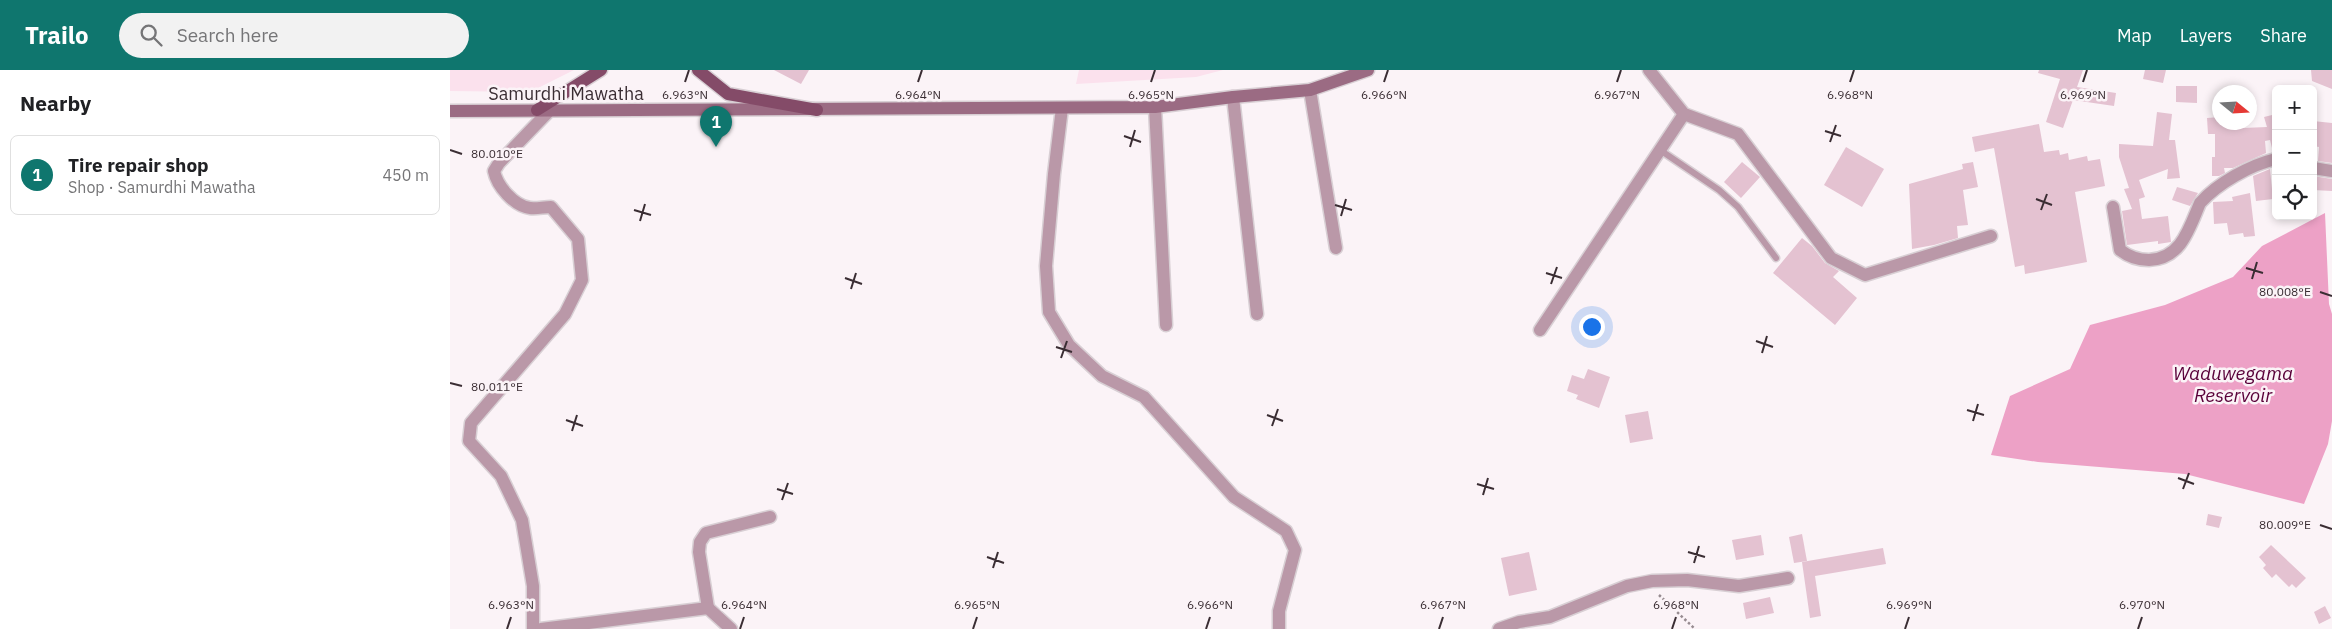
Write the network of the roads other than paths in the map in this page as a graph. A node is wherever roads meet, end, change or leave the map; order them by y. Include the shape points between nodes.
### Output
1 (601, 70) edge
2 (698, 70) edge
3 (1368, 70) edge
4 (1649, 70) edge
5 (1310, 90) junction
6 (1232, 96) junction
7 (1154, 107) junction
8 (1062, 108) junction
9 (450, 110) edge
10 (543, 110) junction
11 (817, 110) junction
12 (1684, 114) junction
13 (1660, 150) junction
14 (2272, 160) edge
15 (2317, 169) edge
16 (2332, 171) edge
17 (2112, 207) dead end
18 (1991, 236) dead end
19 (1336, 248) dead end
20 (1776, 258) dead end
21 (1257, 314) dead end
22 (1166, 325) dead end
23 (1540, 330) dead end
24 (770, 517) dead end
25 (1788, 578) dead end
26 (708, 608) junction
27 (533, 629) edge
28 (540, 629) edge
29 (731, 629) edge
30 (1279, 629) edge
31 (1499, 629) edge

1 - 10 main road
2 - 11 main road via 728,94
3 - 5 main road, Samurdhi Mawatha
4 - 12 street
5 - 6 main road, Samurdhi Mawatha
5 - 19 street
6 - 7 main road, Samurdhi Mawatha
6 - 21 street
7 - 8 main road, Samurdhi Mawatha
7 - 22 street
8 - 11 main road, Samurdhi Mawatha
8 - 30 street via 1046,266 1050,312 1069,345 1102,376 1144,397 1234,497 1286,532 1295,550 1279,611
9 - 10 main road, Samurdhi Mawatha
10 - 11 main road, Samurdhi Mawatha
10 - 27 street via 499,163 494,171 496,180 513,199 529,208 551,207 578,239 582,280 565,314 471,422 468,441 501,476 522,520 533,586
12 - 13 street
12 - 18 street via 1738,134 1830,258 1865,275
13 - 20 lane via 1719,190 1738,207
13 - 23 street
14 - 17 street via 2258,164 2205,198 2181,244 2162,259 2129,258 2120,250
15 - 16 street
24 - 26 street via 706,533 700,542 699,552
25 - 31 street via 1739,586 1687,580 1627,586 1550,618 1519,622
26 - 28 street
26 - 29 street

